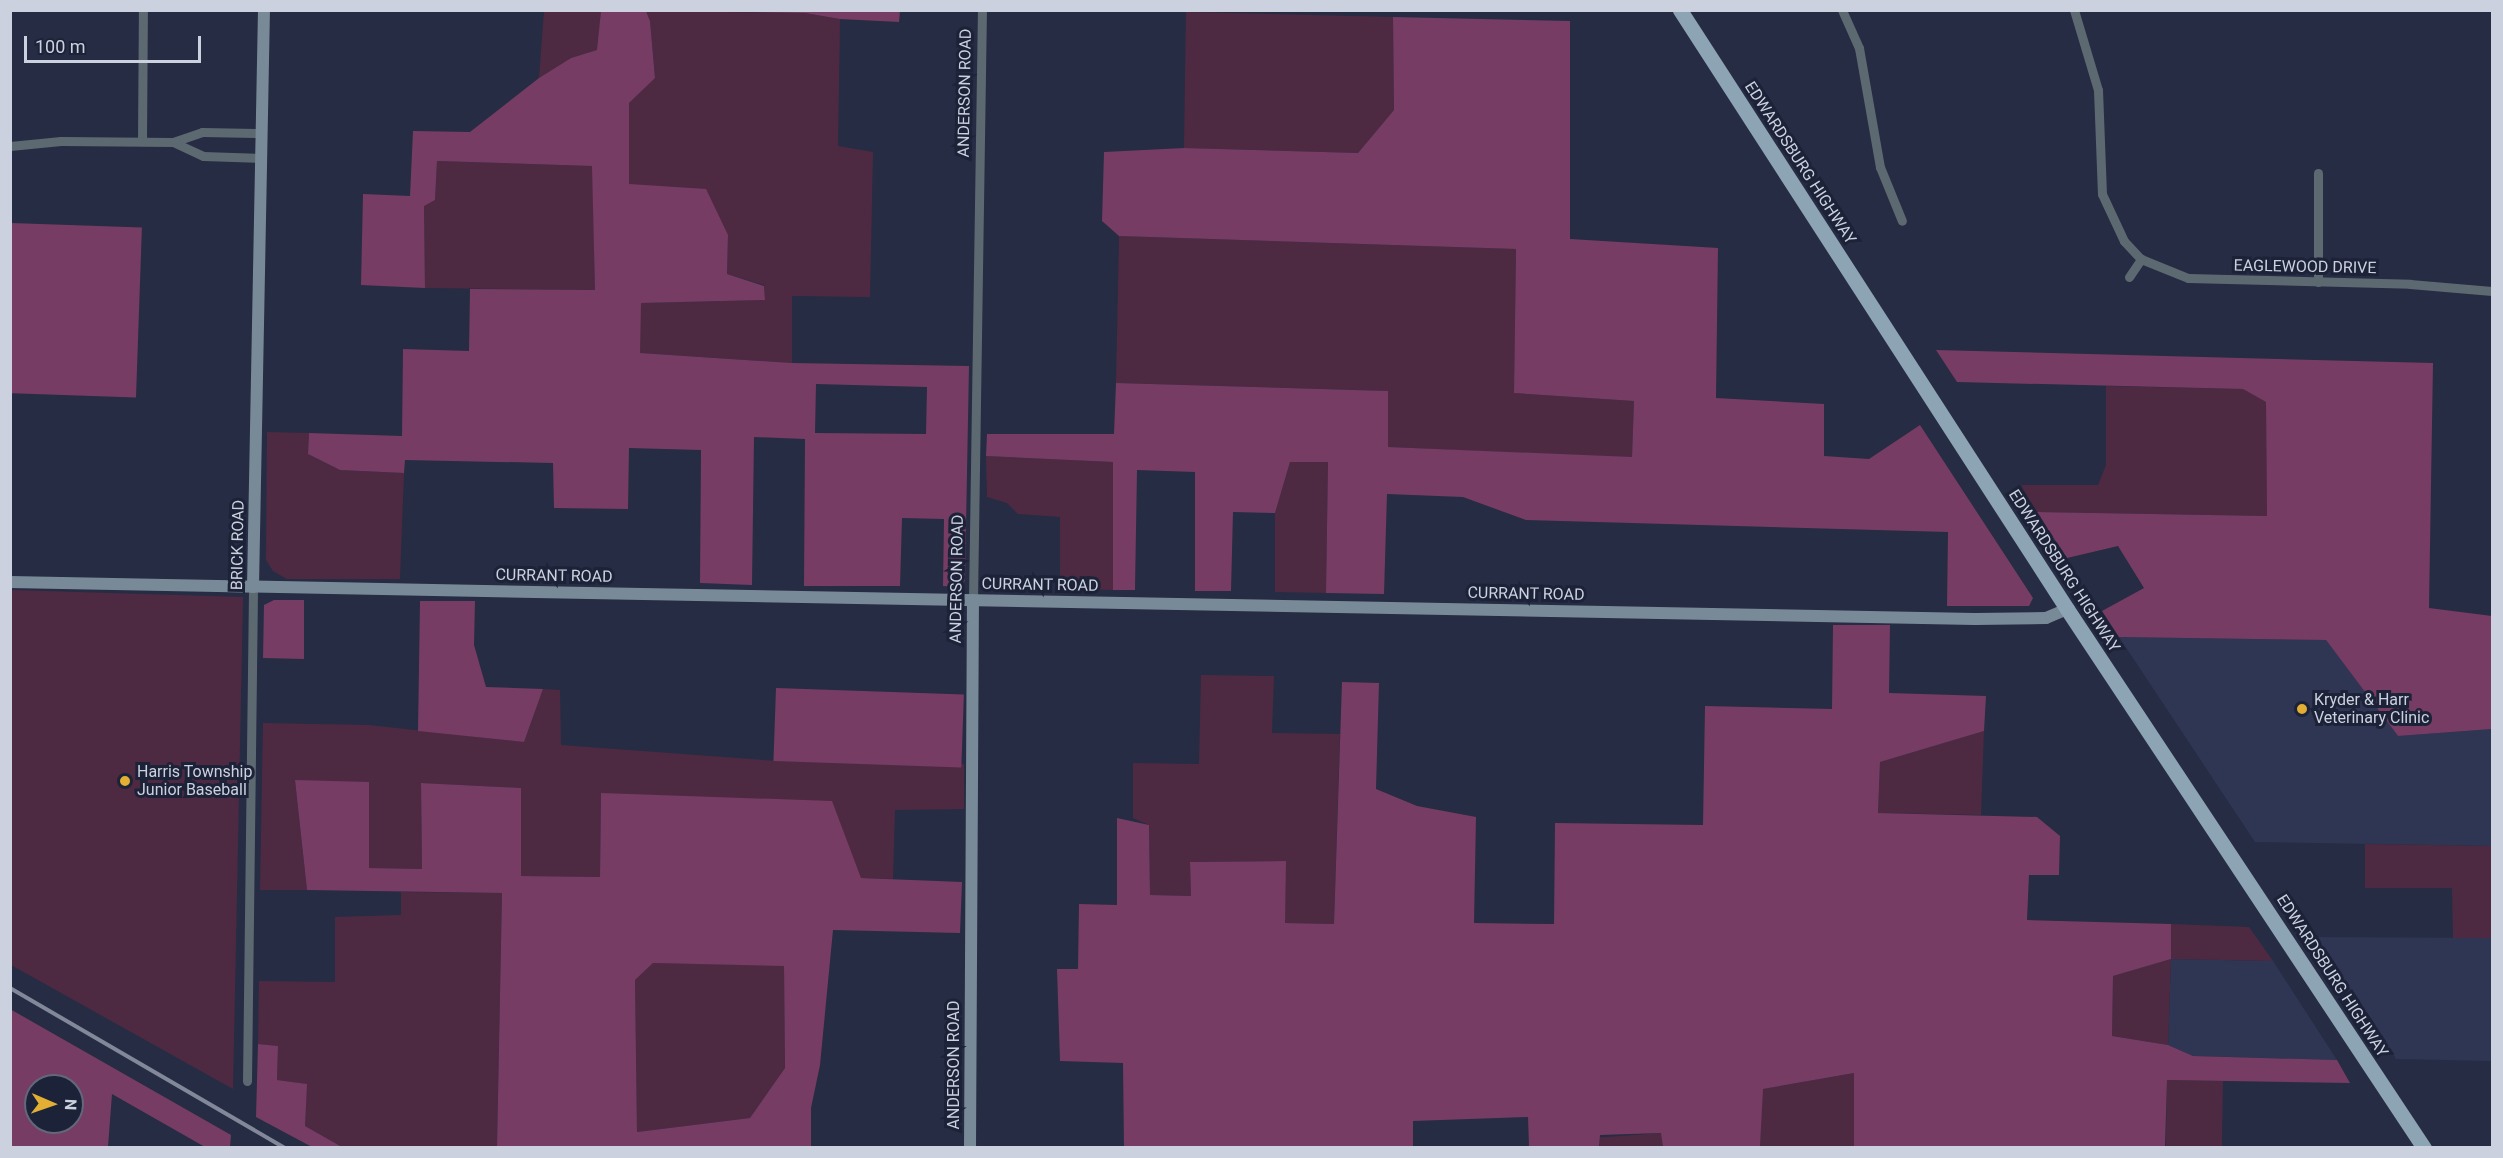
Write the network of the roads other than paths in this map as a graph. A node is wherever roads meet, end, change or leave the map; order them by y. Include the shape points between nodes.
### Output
1 (143, 10) edge
2 (264, 10) edge
3 (982, 10) edge
4 (1680, 10) edge
5 (1842, 10) edge
6 (2074, 10) edge
7 (262, 133) junction
8 (142, 141) junction
9 (173, 142) junction
10 (10, 146) edge
11 (261, 158) junction
12 (2318, 173) dead end
13 (1902, 221) dead end
14 (2141, 259) junction
15 (2129, 277) dead end
16 (2318, 282) junction
17 (2493, 291) edge
18 (10, 582) edge
19 (254, 587) junction
20 (973, 600) junction
21 (2067, 609) junction
22 (247, 1081) dead end
23 (970, 1148) edge
24 (2424, 1148) edge

1 - 8 street
2 - 7 street, BRICK ROAD
3 - 20 street, ANDERSON ROAD
4 - 21 main road, EDWARDSBURG HIGHWAY
5 - 13 street via 1861,58 1880,167
6 - 14 street via 2098,90 2102,194 2124,241
7 - 9 street via 202,132
7 - 11 street, BRICK ROAD
8 - 9 street
8 - 10 street via 61,141
9 - 11 street via 203,156
11 - 19 street, BRICK ROAD
12 - 16 street
14 - 15 street
14 - 16 street, EAGLEWOOD DRIVE via 2188,278
16 - 17 street, EAGLEWOOD DRIVE
18 - 19 street, CURRANT ROAD
19 - 20 street, CURRANT ROAD
19 - 22 street, BRICK ROAD
20 - 21 street, CURRANT ROAD via 1975,619 2046,618
20 - 23 street, ANDERSON ROAD
21 - 24 main road, EDWARDSBURG HIGHWAY

